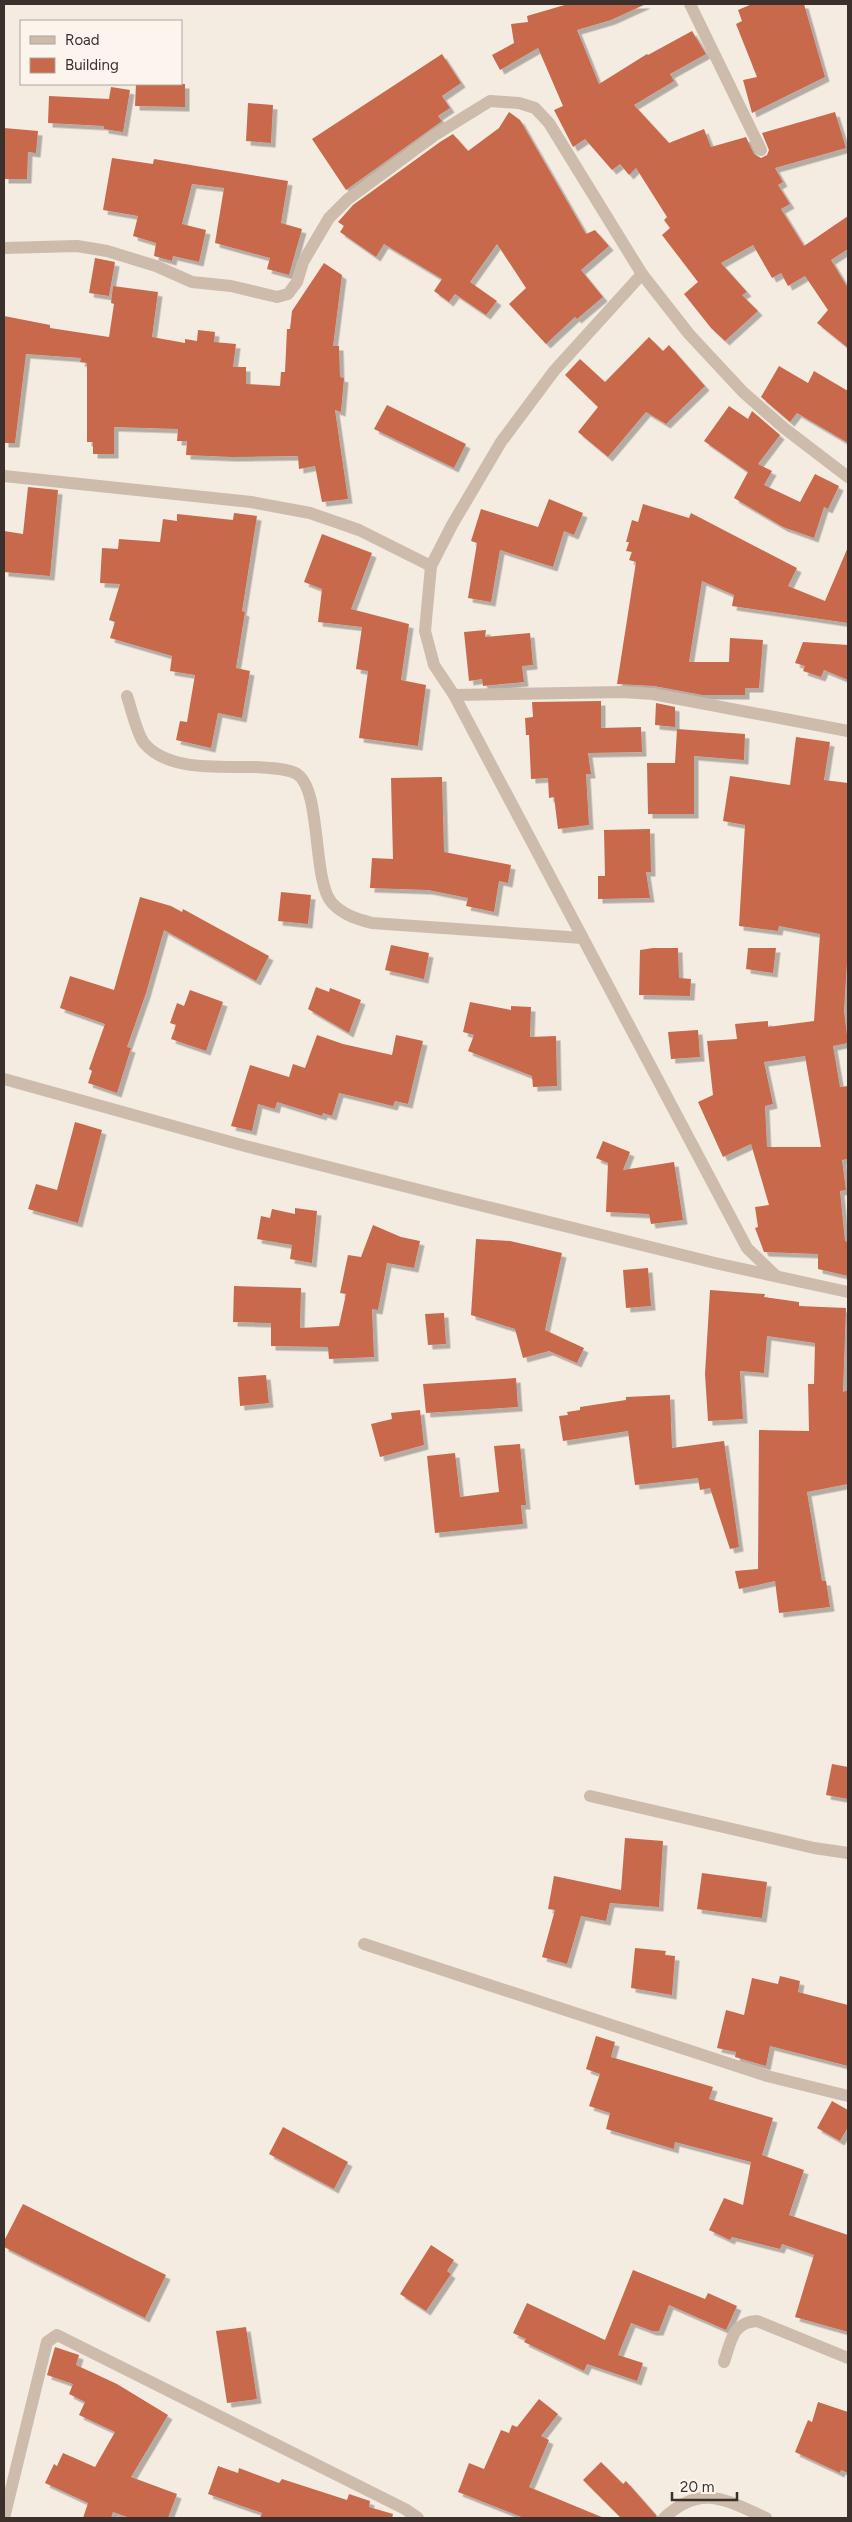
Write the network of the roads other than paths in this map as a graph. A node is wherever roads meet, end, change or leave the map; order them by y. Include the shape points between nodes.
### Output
1 (690, 4) edge
2 (761, 150) dead end
3 (4, 248) edge
4 (642, 274) junction
5 (4, 476) edge
6 (848, 476) edge
7 (431, 566) junction
8 (454, 695) junction
9 (127, 696) dead end
10 (848, 731) edge
11 (582, 938) junction
12 (4, 1079) edge
13 (775, 1275) junction
14 (848, 1292) edge
15 (590, 1796) dead end
16 (848, 1853) edge
17 (364, 1944) dead end
18 (848, 2096) edge
19 (848, 2358) edge
20 (724, 2362) dead end
21 (4, 2518) edge
22 (418, 2518) edge
23 (664, 2518) edge
24 (766, 2518) edge

1 - 2 street
3 - 4 street via 77,246 107,251 156,266 192,282 231,286 277,297 288,294 329,218 348,199 435,134 490,101 519,103 534,108 549,123
4 - 6 street via 689,334 743,392
4 - 7 street via 554,371 501,442
5 - 7 street via 251,502 310,513 359,530
7 - 8 street via 425,631 434,665
8 - 10 street via 653,694
8 - 11 street
9 - 11 street via 143,742 162,757 187,764 270,768 297,774 308,788 330,902 342,913 372,923
11 - 13 street via 747,1248
12 - 13 street via 432,1194 715,1264
13 - 14 street
15 - 16 street
17 - 18 street via 767,2076
19 - 20 street via 757,2321 745,2321 737,2328
21 - 22 street via 47,2342 57,2335
23 - 24 street via 674,2509 706,2496 726,2500

